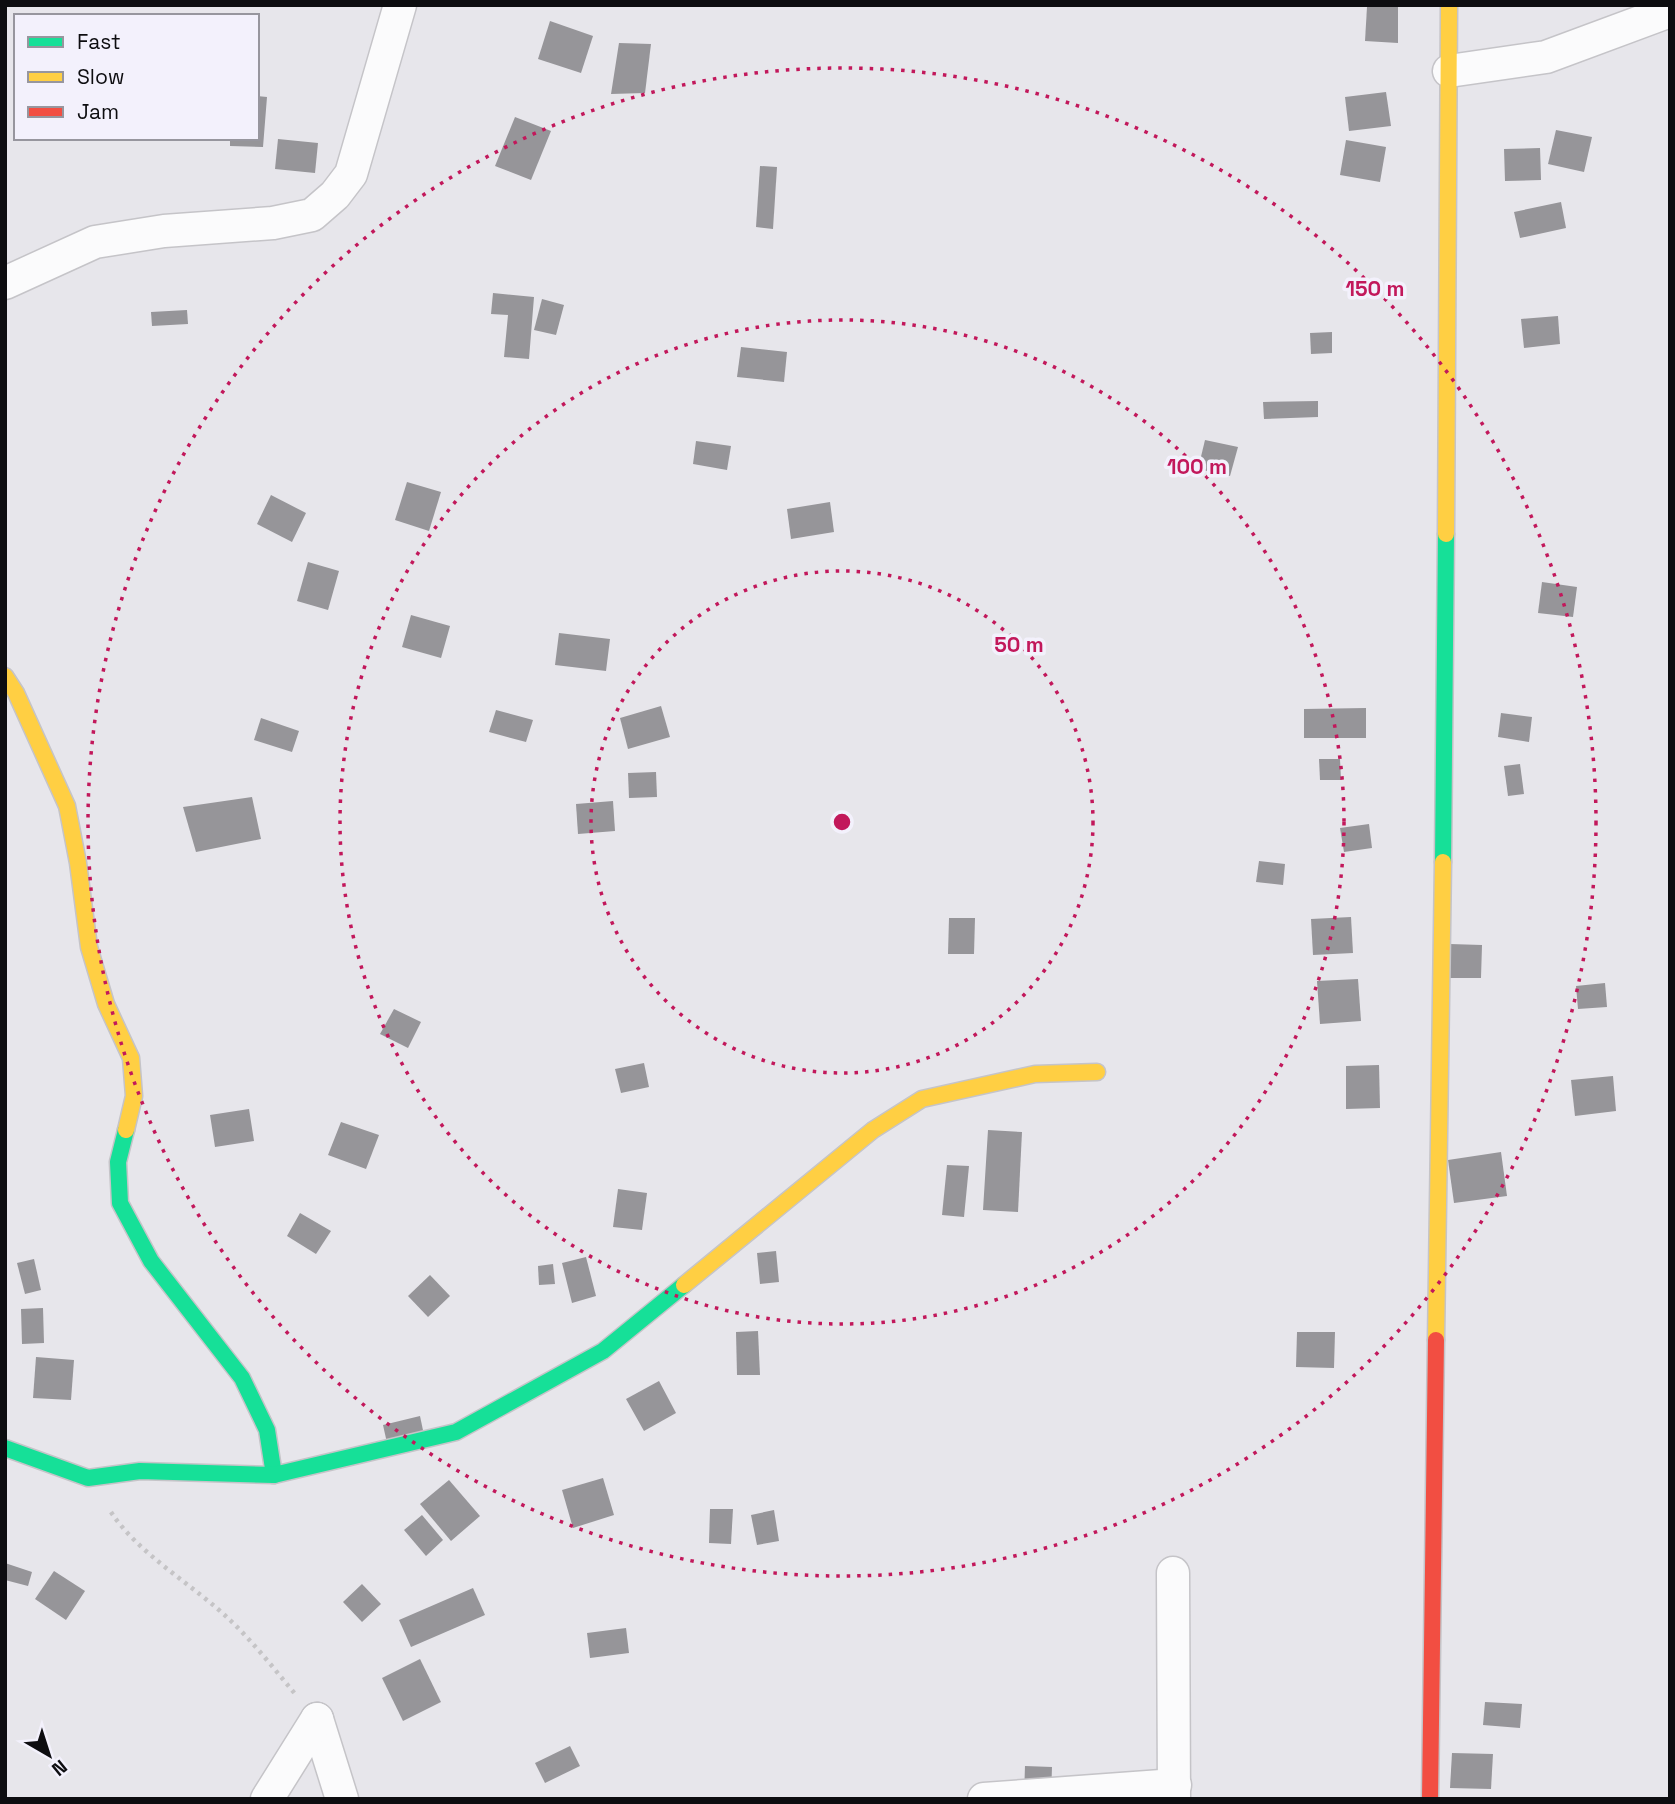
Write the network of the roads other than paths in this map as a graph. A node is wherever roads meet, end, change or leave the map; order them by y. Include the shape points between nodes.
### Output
1 (400, 5) edge
2 (1449, 5) edge
3 (1670, 11) edge
4 (1449, 71) junction
5 (5, 283) edge
6 (5, 676) edge
7 (1097, 1072) dead end
8 (5, 1448) edge
9 (274, 1475) junction
10 (1173, 1573) dead end
11 (1175, 1792) edge
12 (267, 1799) edge
13 (342, 1799) edge
14 (984, 1799) edge
15 (1430, 1799) edge

1 - 5 street via 351,174 312,215 95,242
2 - 4 street
3 - 4 street via 1546,58
4 - 15 street
6 - 9 street via 67,807 89,947 106,1004 131,1058 134,1096 118,1162 120,1203 151,1261 242,1378 267,1430
7 - 9 street via 1035,1074 922,1099 873,1130 603,1352 456,1432
8 - 9 street via 88,1478 139,1471
10 - 11 street
11 - 14 street
12 - 13 street via 317,1719

